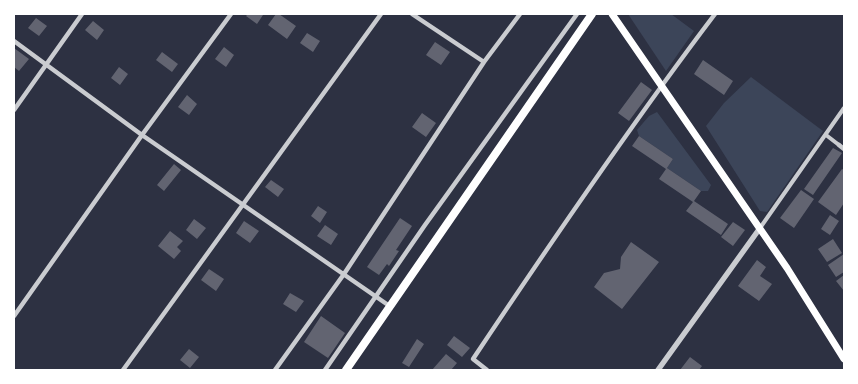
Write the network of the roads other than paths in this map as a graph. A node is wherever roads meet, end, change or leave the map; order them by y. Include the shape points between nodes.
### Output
1 (82, 14) edge
2 (232, 14) edge
3 (381, 14) edge
4 (412, 14) edge
5 (520, 14) edge
6 (577, 14) edge
7 (592, 14) edge
8 (612, 14) edge
9 (716, 14) edge
10 (14, 41) edge
11 (484, 62) junction
12 (45, 64) junction
13 (661, 86) junction
14 (844, 108) edge
15 (14, 110) edge
16 (142, 135) junction
17 (826, 135) junction
18 (839, 145) joint
19 (844, 149) edge
20 (243, 204) junction
21 (760, 228) junction
22 (344, 274) junction
23 (391, 307) junction
24 (14, 316) edge
25 (844, 359) edge
26 (123, 370) edge
27 (275, 370) edge
28 (325, 370) edge
29 (346, 370) edge
30 (487, 370) edge
31 (658, 370) edge

1 - 12 street
2 - 16 street
3 - 20 street
4 - 11 street
5 - 11 street
6 - 28 street
7 - 23 main road
8 - 13 main road
9 - 13 street
10 - 12 street
11 - 22 street
12 - 15 street
12 - 16 street
13 - 21 main road
13 - 30 street via 473,360
14 - 17 street
16 - 20 street
16 - 24 street
17 - 18 street
17 - 21 street
18 - 19 street
20 - 22 street
20 - 26 street
21 - 25 main road
21 - 31 street
22 - 23 street
22 - 27 street
23 - 29 main road

